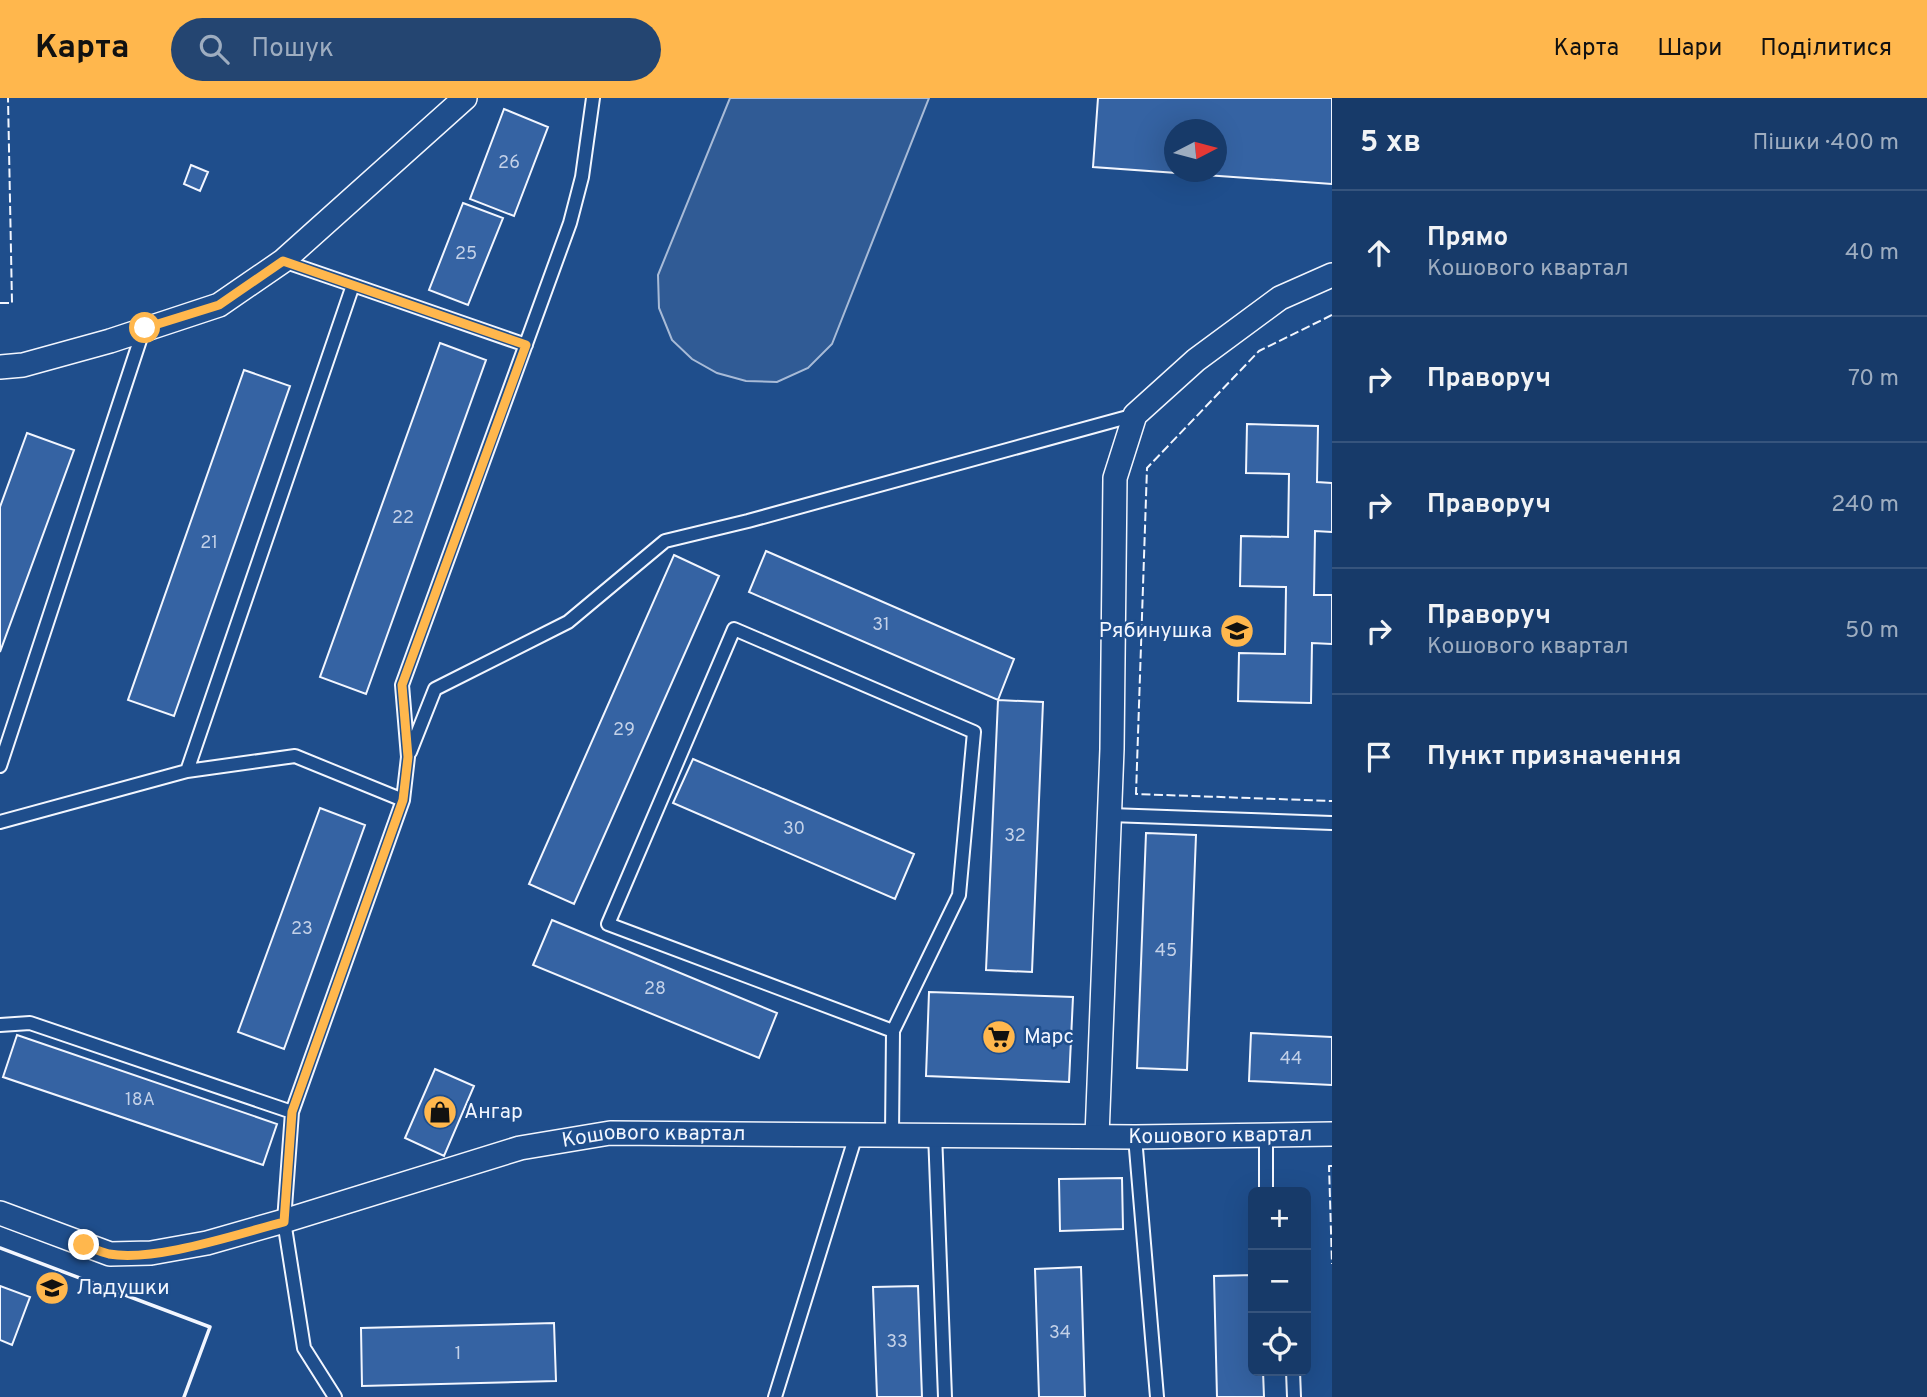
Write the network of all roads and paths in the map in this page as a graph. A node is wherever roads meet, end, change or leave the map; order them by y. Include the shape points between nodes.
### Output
1 (465, 98) edge
2 (593, 98) edge
3 (283, 261) junction
4 (1332, 275) edge
5 (353, 285) junction
6 (145, 328) junction
7 (526, 345) junction
8 (0, 367) edge
9 (1135, 415) junction
10 (408, 757) junction
11 (0, 766) edge
12 (187, 771) junction
13 (403, 800) junction
14 (1110, 815) junction
15 (0, 822) edge
16 (1332, 823) edge
17 (0, 1025) edge
18 (893, 1031) junction
19 (292, 1112) junction
20 (935, 1133) junction
21 (892, 1134) junction
22 (1332, 1134) edge
23 (856, 1135) junction
24 (1266, 1135) junction
25 (1097, 1136) junction
26 (1135, 1137) junction
27 (1266, 1187) edge
28 (0, 1213) edge
29 (284, 1222) junction
30 (1293, 1376) edge
31 (334, 1397) edge
32 (775, 1397) edge
33 (945, 1397) edge
34 (1157, 1397) edge
35 (1294, 1397) edge

1 - 3 street
2 - 7 lane via 570,223
3 - 5 lane
3 - 6 street via 219,305
4 - 9 street via 1280,298 1196,360
5 - 7 lane
5 - 12 lane
6 - 8 street via 23,365
6 - 11 lane
7 - 10 lane via 402,685
9 - 10 lane via 665,541 568,622 435,690
9 - 14 street via 1115,478
10 - 13 lane
12 - 13 lane via 295,756
12 - 15 lane
13 - 19 lane
14 - 16 lane
14 - 25 street
17 - 19 lane via 30,1023
18 - 18 lane via 959,895 974,732 734,629 608,924
18 - 21 lane
19 - 29 lane
20 - 21 street, Кошового квартал
20 - 25 street, Кошового квартал
20 - 33 lane
21 - 23 street, Кошового квартал
22 - 24 street, Кошового квартал
23 - 29 street, Кошового квартал via 610,1133 520,1148
23 - 32 lane
24 - 26 street, Кошового квартал
24 - 27 lane
25 - 26 street, Кошового квартал
26 - 34 lane
28 - 29 street, Кошового квартал via 110,1254 195,1245
29 - 31 lane via 304,1348
30 - 35 lane

